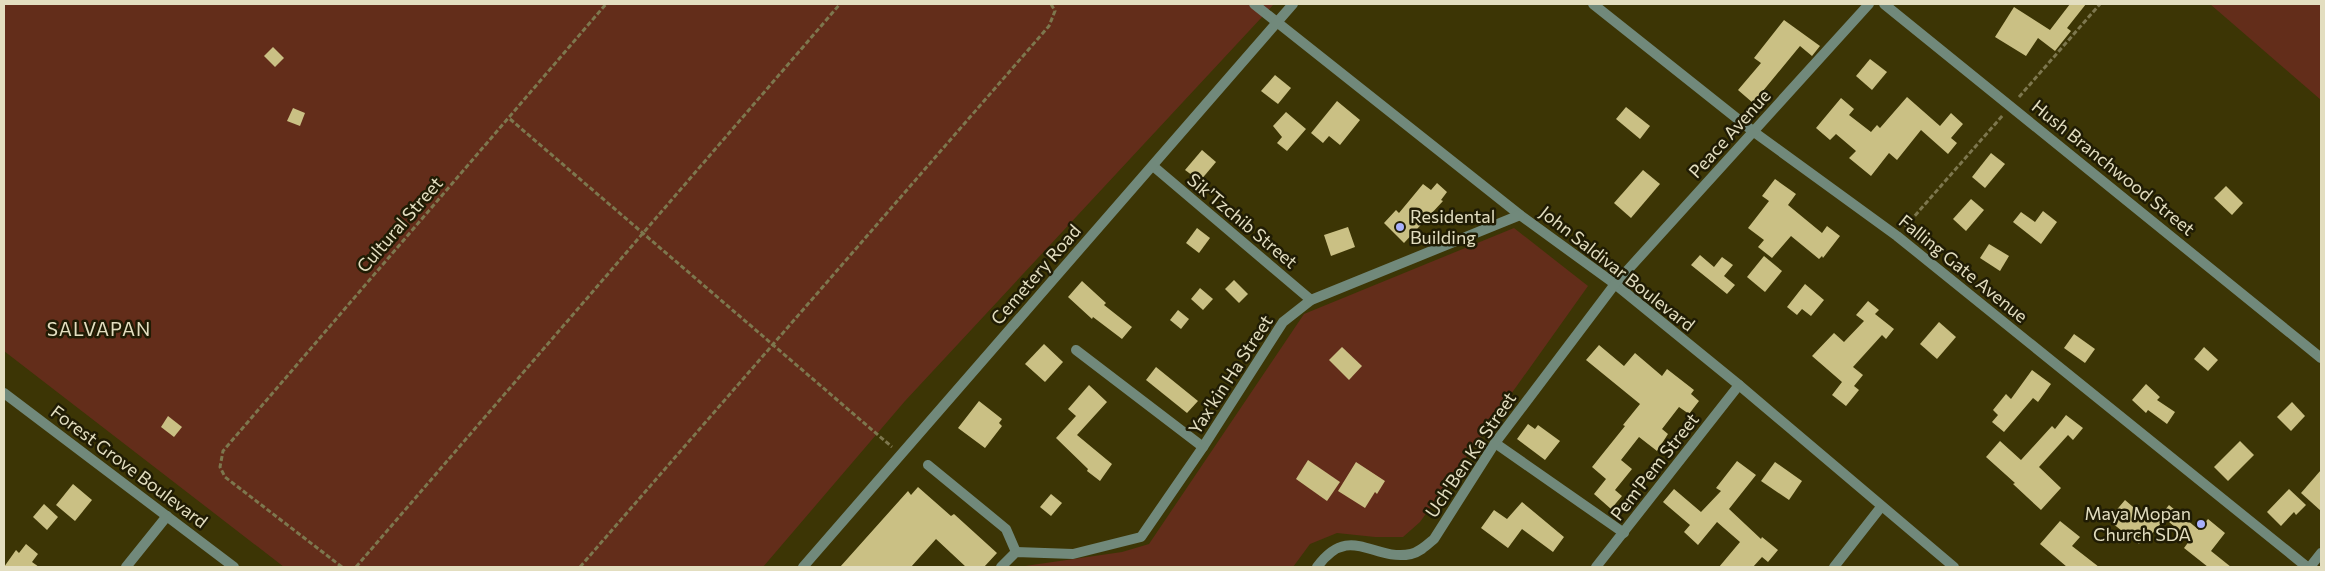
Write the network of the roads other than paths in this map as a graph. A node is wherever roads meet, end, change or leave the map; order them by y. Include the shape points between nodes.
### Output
1 (1254, 4) edge
2 (1293, 4) edge
3 (1593, 4) edge
4 (1869, 4) edge
5 (1884, 4) edge
6 (1277, 22) junction
7 (1754, 132) junction
8 (1153, 166) junction
9 (1520, 214) junction
10 (1615, 284) junction
11 (1311, 300) junction
12 (1076, 350) dead end
13 (2321, 358) edge
14 (1739, 386) junction
15 (4, 392) edge
16 (1495, 443) junction
17 (1203, 447) junction
18 (928, 466) dead end
19 (1881, 508) junction
20 (167, 516) junction
21 (1624, 532) junction
22 (1016, 552) junction
23 (2321, 554) edge
24 (126, 567) edge
25 (234, 567) edge
26 (803, 567) edge
27 (1001, 567) edge
28 (1317, 567) edge
29 (1596, 567) edge
30 (1834, 567) edge
31 (1954, 567) edge
32 (2308, 567) edge

1 - 6 street, John Saldivar Boulevard
2 - 6 street, Cemetery Road
3 - 7 street, Falling Gate Avenue
4 - 7 street, Peace Avenue
5 - 13 street, Hush Branchwood Street
6 - 8 street, Cemetery Road
6 - 9 street, John Saldivar Boulevard
7 - 10 street, Peace Avenue
7 - 32 street, Falling Gate Avenue via 1896,236
8 - 11 street, Sik'Tzchib Street
8 - 26 street, Cemetery Road
9 - 10 street, John Saldivar Boulevard
9 - 11 street, Yax'kin Ha Street
10 - 14 street, John Saldivar Boulevard
10 - 16 street, Uch'Ben Ka Street
11 - 17 street, Yax'kin Ha Street via 1283,322
12 - 17 street
14 - 19 street, John Saldivar Boulevard
14 - 21 street, Pem'Pem Street
15 - 20 street, Forest Grove Boulevard
16 - 21 street
16 - 28 street, Uch'Ben Ka Street via 1434,539 1422,550 1400,555 1348,545 1329,553
17 - 22 street, Yax'kin Ha Street via 1141,538 1073,554
18 - 22 street via 1006,530
19 - 30 street
19 - 31 street, John Saldivar Boulevard
20 - 24 street
20 - 25 street, Forest Grove Boulevard
21 - 29 street, Pem'Pem Street
22 - 27 street
23 - 32 street

